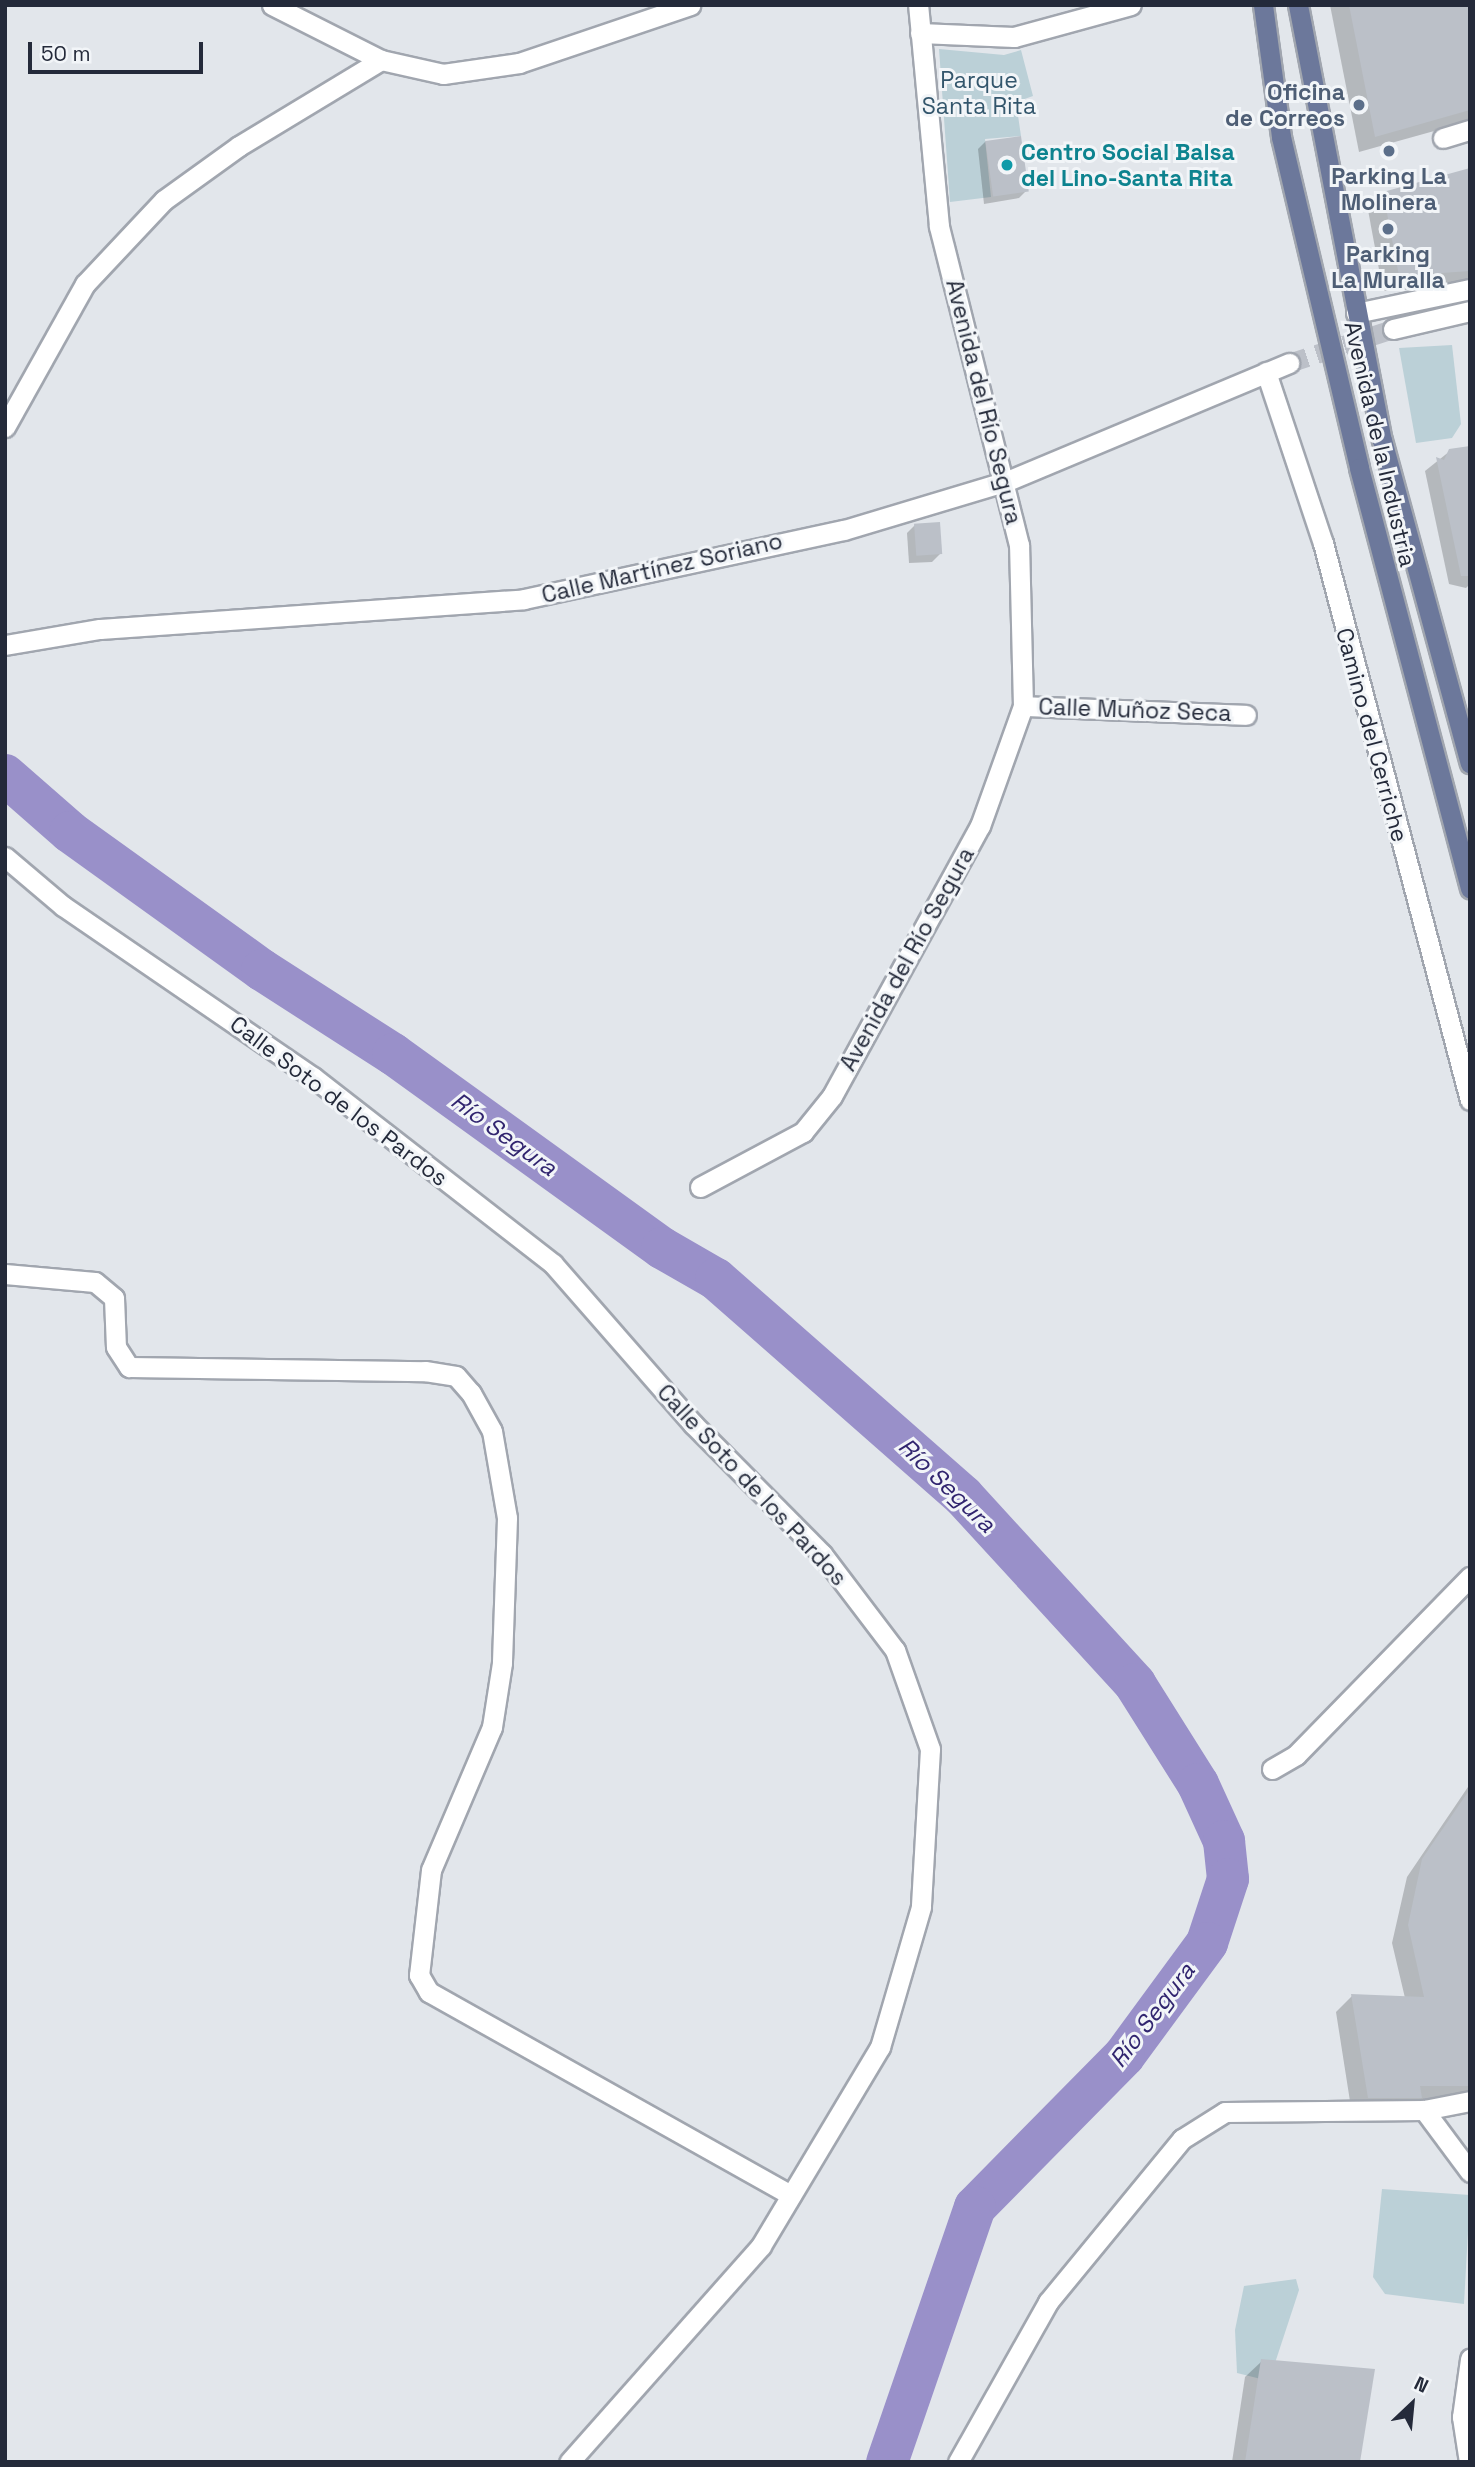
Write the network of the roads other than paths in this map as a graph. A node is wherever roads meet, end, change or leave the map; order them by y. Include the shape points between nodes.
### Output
1 (272, 5) edge
2 (690, 5) edge
3 (918, 5) edge
4 (1131, 5) edge
5 (1263, 5) edge
6 (1298, 5) edge
7 (920, 33) junction
8 (381, 60) junction
9 (1470, 130) edge
10 (1443, 138) dead end
11 (1470, 289) edge
12 (1470, 311) edge
13 (1356, 313) junction
14 (1393, 329) tunnel mouth
15 (1289, 363) tunnel mouth
16 (1266, 372) junction
17 (5, 427) edge
18 (1007, 481) junction
19 (5, 645) edge
20 (1023, 706) junction
21 (1246, 715) dead end
22 (1470, 763) edge
23 (5, 857) edge
24 (1470, 889) edge
25 (1470, 1100) edge
26 (700, 1187) dead end
27 (5, 1274) edge
28 (1470, 1577) edge
29 (1272, 1769) dead end
30 (1470, 2101) edge
31 (1424, 2110) junction
32 (1470, 2172) edge
33 (791, 2195) junction
34 (1470, 2359) edge
35 (569, 2462) edge
36 (958, 2462) edge
37 (1469, 2462) edge

1 - 8 street
2 - 8 street via 479,72 443,74
3 - 7 street, Avenida del Río Segura
4 - 7 street via 1014,37
5 - 24 main road, Avenida de la Industria via 1281,138 1359,468
6 - 13 main road, Avenida de la Industria
7 - 18 street, Avenida del Río Segura via 939,226
8 - 17 street via 239,146 164,200 85,284
9 - 10 street
11 - 13 street
12 - 14 street
13 - 22 main road, Avenida de la Industria via 1382,440
15 - 16 street, Calle Martínez Soriano
16 - 18 street, Calle Martínez Soriano
16 - 25 street, Camino del Cerriche via 1323,542
18 - 19 street, Calle Martínez Soriano via 844,530 524,600 100,629
18 - 20 street, Avenida del Río Segura via 1019,545
20 - 21 street, Calle Muñoz Seca
20 - 26 street, Avenida del Río Segura via 980,826 832,1096 803,1132
23 - 33 street, Calle Soto de los Pardos via 63,906 313,1077 553,1264 693,1424 822,1554 895,1650 930,1749 921,1907 880,2047
27 - 33 street via 95,1282 114,1298 116,1347 129,1367 425,1371 456,1376 471,1393 492,1431 507,1518 502,1663 492,1727 431,1870 419,1975 429,1992
28 - 29 street via 1306,1746
30 - 31 street
31 - 32 street
31 - 36 street via 1225,2112 1182,2139 1048,2302
33 - 35 street, Calle Soto de los Pardos via 761,2246
34 - 37 street via 1462,2417

